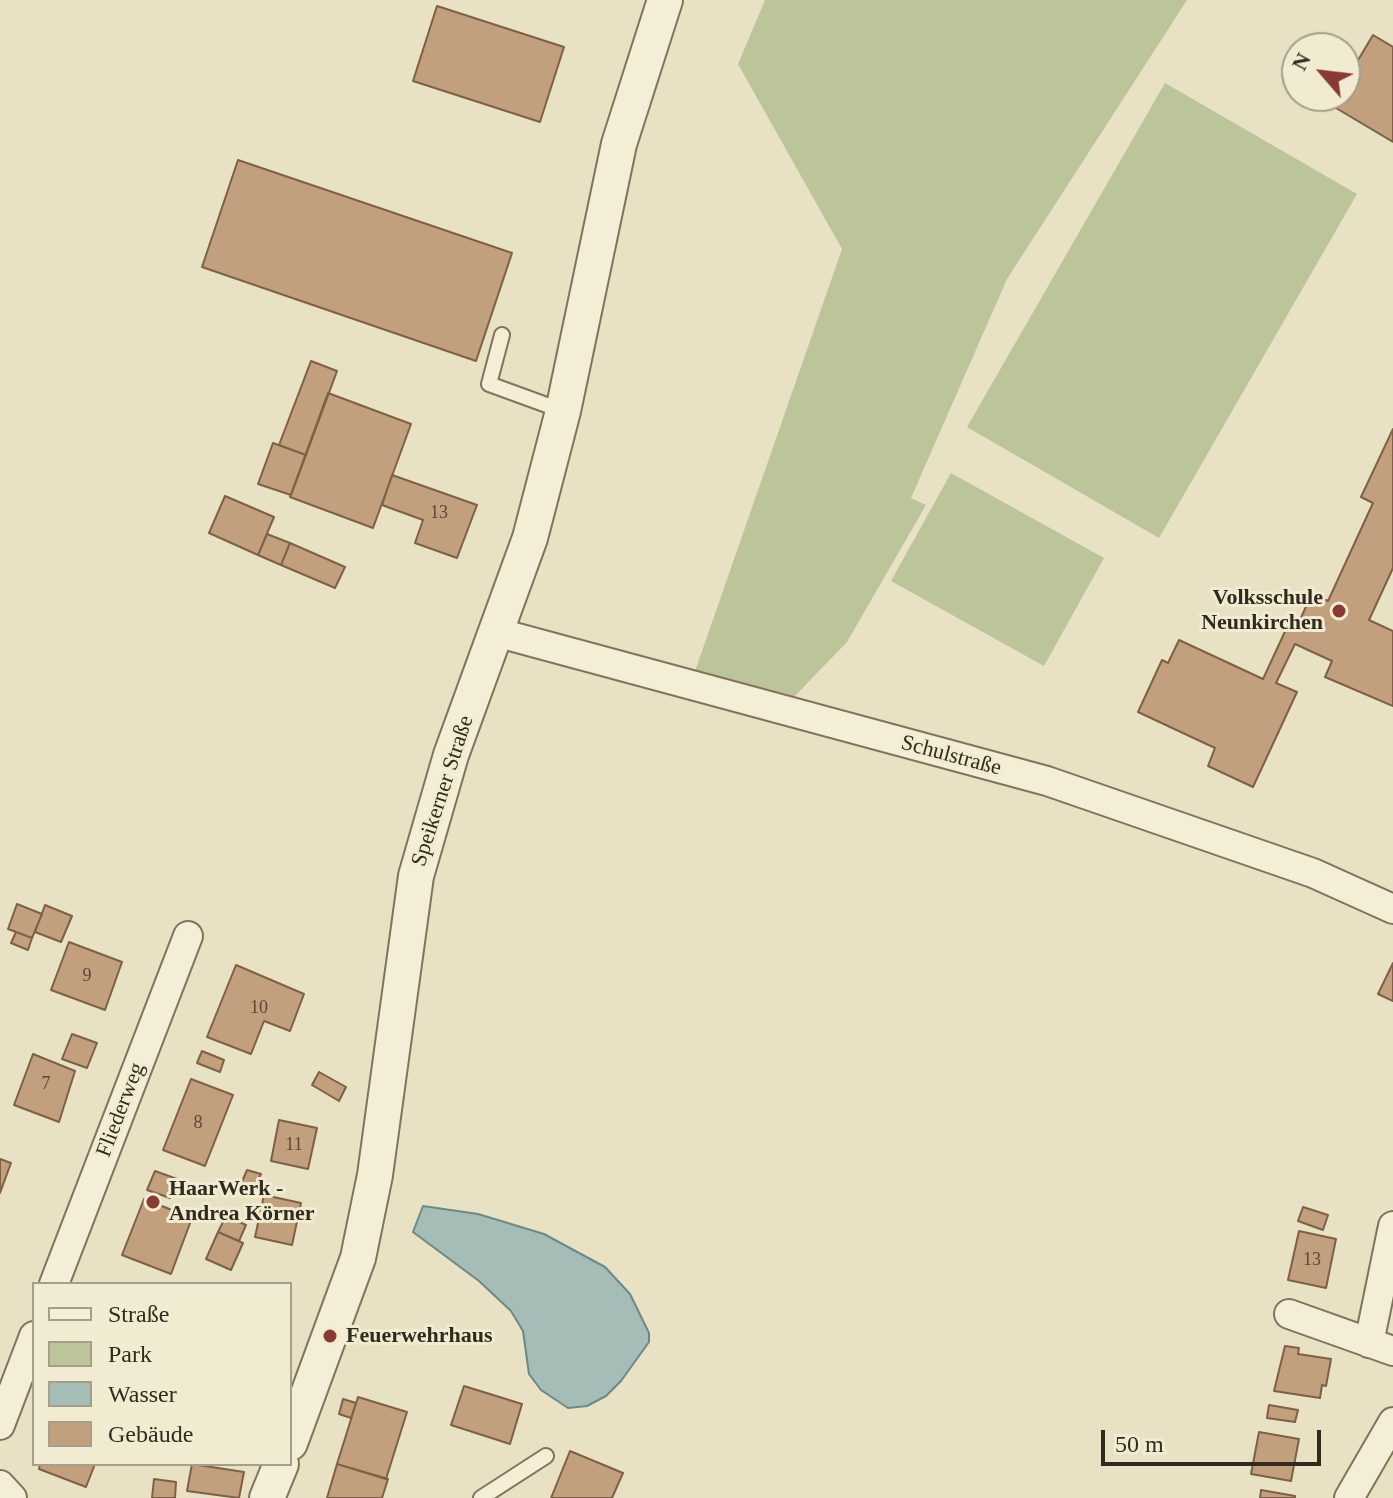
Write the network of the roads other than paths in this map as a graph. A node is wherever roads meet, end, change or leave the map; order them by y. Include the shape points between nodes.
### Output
1 (665, 0) edge
2 (502, 335) dead end
3 (563, 411) junction
4 (499, 633) junction
5 (1393, 909) edge
6 (188, 936) dead end
7 (1393, 1226) edge
8 (55, 1282) edge
9 (1289, 1314) dead end
10 (32, 1341) edge
11 (1381, 1347) edge
12 (1393, 1422) edge
13 (0, 1425) edge
14 (292, 1438) edge
15 (546, 1456) dead end
16 (280, 1466) edge
17 (0, 1485) edge
18 (12, 1498) edge
19 (267, 1498) edge
20 (481, 1498) edge
21 (1349, 1498) edge

1 - 3 street, Speikerner Straße via 619,144
2 - 3 lane via 489,384
3 - 4 street, Speikerner Straße
4 - 5 street, Schulstraße via 1047,781 1313,873
4 - 14 street, Speikerner Straße via 451,755 416,876 375,1175 358,1258
6 - 8 street, Fliederweg
7 - 11 street
9 - 11 street
10 - 13 street
12 - 21 street
15 - 20 lane
16 - 19 street
17 - 18 street

